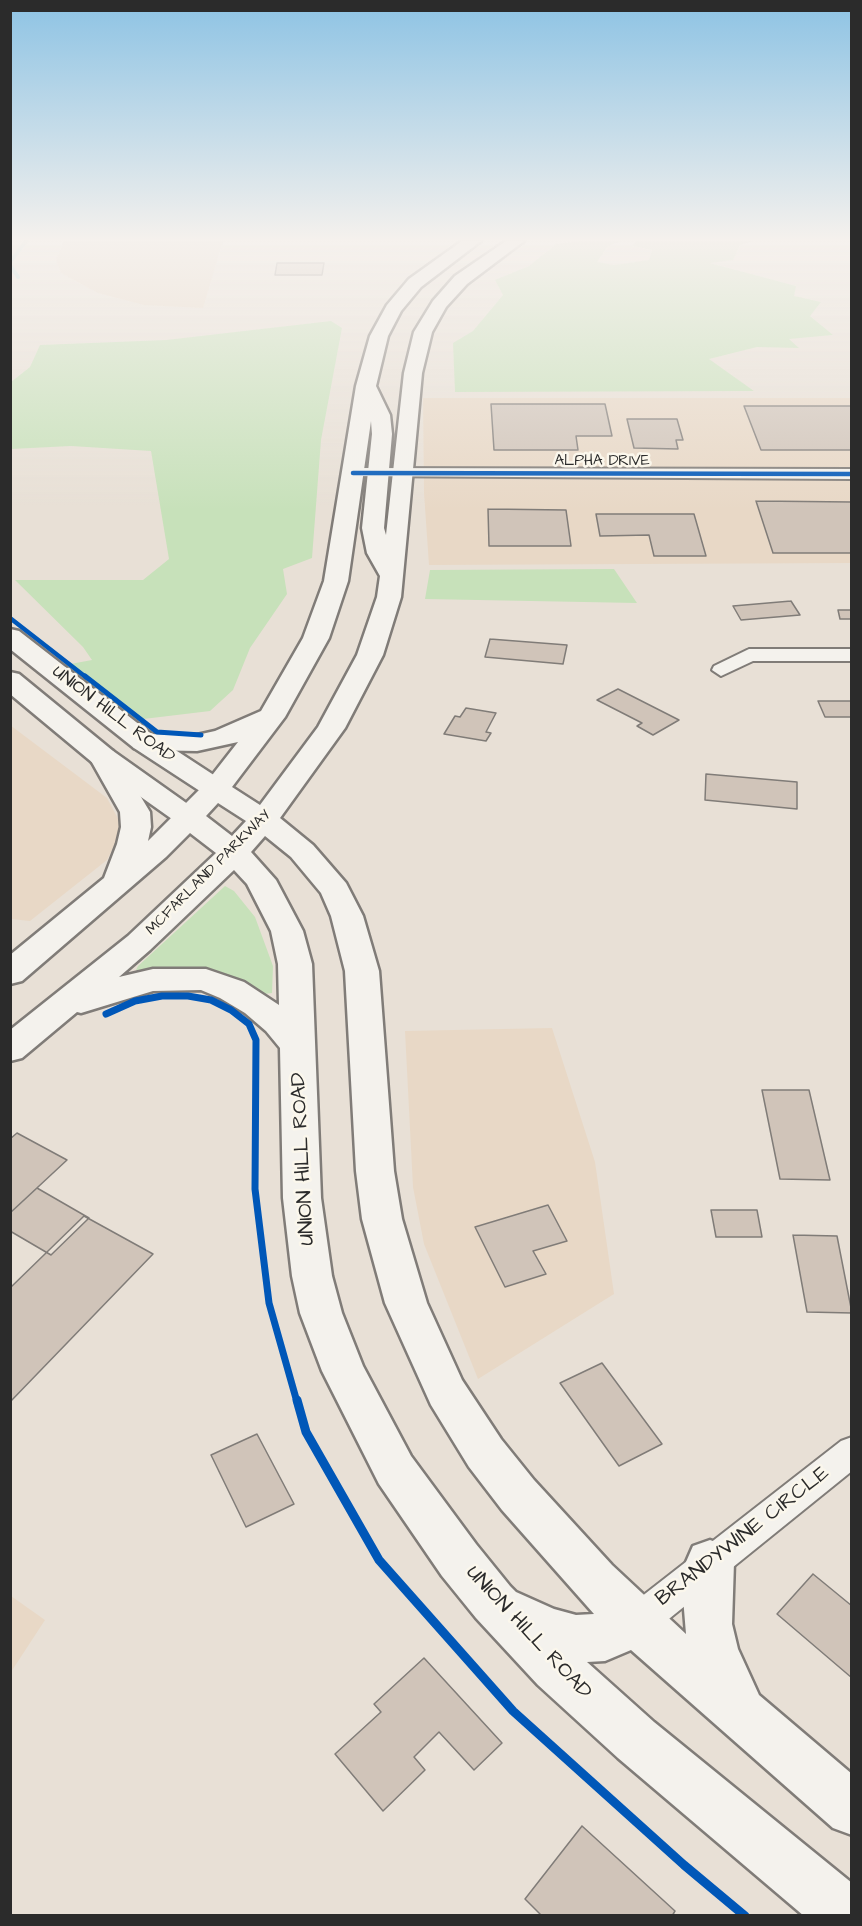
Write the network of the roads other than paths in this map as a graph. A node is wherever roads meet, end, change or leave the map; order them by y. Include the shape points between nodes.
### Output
1 (382, 331) edge
2 (424, 331) edge
3 (366, 473) junction
4 (404, 473) junction
5 (852, 474) edge
6 (393, 578) junction
7 (10, 636) edge
8 (852, 655) edge
9 (721, 670) dead end
10 (10, 680) edge
11 (271, 717) junction
12 (144, 742) junction
13 (103, 757) junction
14 (216, 789) junction
15 (189, 818) junction
16 (264, 820) junction
17 (234, 852) junction
18 (116, 886) junction
19 (10, 973) edge
20 (54, 1013) junction
21 (298, 1047) junction
22 (10, 1049) edge
23 (852, 1451) edge
24 (710, 1562) junction
25 (493, 1602) junction
26 (636, 1623) junction
27 (741, 1714) junction
28 (852, 1809) edge
29 (848, 1916) edge

1 - 3 main road via 366,386
2 - 4 main road, MCFARLAND PARKWAY via 414,364
3 - 4 street, ALPHA DRIVE
3 - 6 main road via 379,554
3 - 11 main road via 330,603 304,662
4 - 5 street, ALPHA DRIVE
4 - 6 main road, MCFARLAND PARKWAY
6 - 16 main road, MCFARLAND PARKWAY via 384,616 359,680 317,750
7 - 12 main road, UNION HILL ROAD
8 - 9 street via 749,656
10 - 13 main road, UNION HILL ROAD
11 - 12 main road via 223,738 197,743
11 - 14 main road
12 - 14 main road, UNION HILL ROAD
13 - 15 main road, UNION HILL ROAD
13 - 18 main road via 135,812 132,844
14 - 15 main road
14 - 16 main road, UNION HILL ROAD
15 - 17 main road, UNION HILL ROAD
15 - 18 main road
16 - 17 main road, MCFARLAND PARKWAY
16 - 26 main road, UNION HILL ROAD via 302,851 335,890 356,943 363,983 375,1171 382,1219 406,1303 425,1348 446,1392 485,1453 555,1539
17 - 20 main road, MCFARLAND PARKWAY via 168,918
17 - 21 main road, UNION HILL ROAD via 260,880 287,931 295,964
18 - 19 main road
20 - 21 main road via 129,985 197,979 232,990 256,1005
20 - 22 main road, MCFARLAND PARKWAY
21 - 25 main road, UNION HILL ROAD via 302,1198 307,1248 321,1313 343,1371 395,1470
23 - 24 street, BRANDYWINE CIRCLE
24 - 26 street, BRANDYWINE CIRCLE
24 - 27 main road via 706,1597 712,1642
25 - 26 main road via 548,1631 576,1639 605,1637
25 - 29 main road, UNION HILL ROAD via 595,1704
26 - 27 main road, UNION HILL ROAD
27 - 28 main road, UNION HILL ROAD

